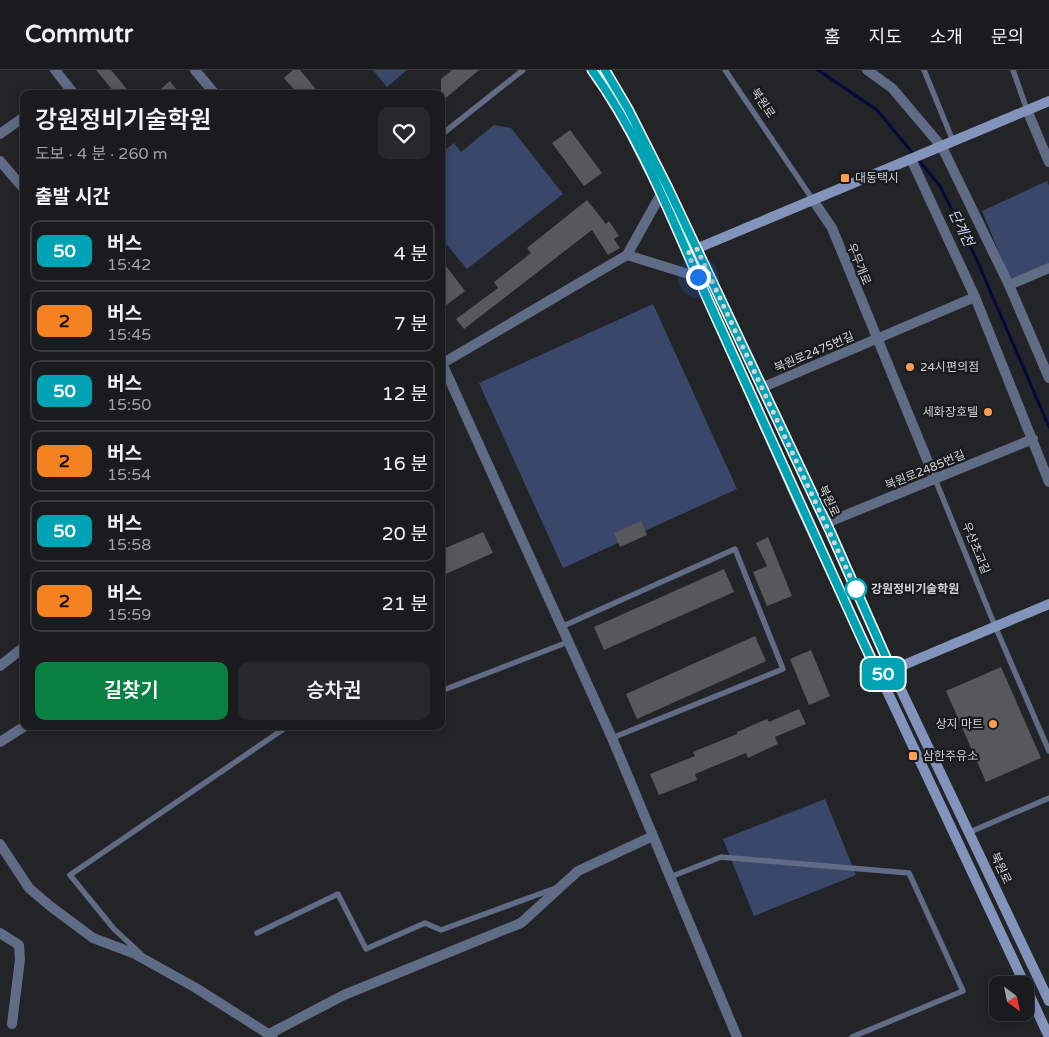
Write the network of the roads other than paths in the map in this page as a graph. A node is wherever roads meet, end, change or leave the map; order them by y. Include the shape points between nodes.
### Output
1 (55, 70) edge
2 (196, 70) edge
3 (523, 70) edge
4 (592, 70) edge
5 (605, 70) edge
6 (725, 70) edge
7 (868, 70) edge
8 (924, 70) edge
9 (1013, 70) edge
10 (71, 90) edge
11 (212, 90) edge
12 (1049, 101) edge
13 (1027, 110) junction
14 (20, 120) edge
15 (445, 132) edge
16 (0, 134) edge
17 (953, 141) junction
18 (939, 147) junction
19 (912, 159) junction
20 (0, 161) edge
21 (1049, 162) edge
22 (20, 184) edge
23 (661, 194) junction
24 (813, 200) junction
25 (692, 251) junction
26 (627, 255) junction
27 (1049, 268) edge
28 (698, 277) junction
29 (1009, 285) junction
30 (975, 297) junction
31 (876, 340) junction
32 (445, 360) edge
33 (445, 369) edge
34 (1049, 378) edge
35 (762, 388) junction
36 (1032, 439) junction
37 (935, 479) junction
38 (1049, 482) edge
39 (826, 523) junction
40 (1049, 604) edge
41 (995, 626) junction
42 (561, 627) junction
43 (568, 642) junction
44 (20, 650) edge
45 (0, 666) edge
46 (892, 671) junction
47 (879, 676) junction
48 (445, 689) edge
49 (20, 729) edge
50 (282, 730) edge
51 (612, 738) junction
52 (0, 742) edge
53 (1049, 751) edge
54 (1049, 798) edge
55 (970, 832) junction
56 (653, 836) junction
57 (0, 844) edge
58 (670, 877) junction
59 (561, 886) junction
60 (0, 933) edge
61 (258, 933) dead end
62 (152, 963) junction
63 (1021, 976) edge
64 (1048, 995) edge
65 (1034, 999) edge
66 (1034, 1004) edge
67 (12, 1024) dead end
68 (271, 1036) edge
69 (737, 1037) edge
70 (852, 1037) edge
71 (1049, 1037) edge

1 - 10 street
2 - 11 street
3 - 15 lane
4 - 23 street, 북원로 via 626,124
5 - 25 street, 북원로 via 628,109
6 - 24 lane, 북원로
7 - 18 street via 892,88
8 - 17 lane
9 - 13 lane
12 - 13 street
13 - 17 street
13 - 21 street
14 - 16 street
17 - 18 street
18 - 19 street
18 - 29 street
19 - 24 street
19 - 30 street
20 - 22 street
23 - 25 street, 북원로
23 - 26 street
24 - 25 street
24 - 31 street, 우무개로 via 832,228
25 - 28 street, 북원로
25 - 35 street, 북원로
26 - 28 street
26 - 32 street
27 - 29 street
28 - 47 street, 북원로
29 - 34 street
30 - 31 street, 북원로2475번길
30 - 36 street
31 - 35 street, 북원로2475번길
31 - 37 street
33 - 42 street
35 - 39 street, 북원로
36 - 37 street, 북원로2485번길
36 - 38 street
37 - 39 street, 북원로2485번길
37 - 41 lane, 우산초교길
39 - 46 street, 북원로
40 - 41 street
41 - 46 street
41 - 53 lane, 우산초교길
42 - 43 street
42 - 51 lane via 735,549 783,669
43 - 48 lane
43 - 51 street
44 - 45 street
46 - 47 street
46 - 55 street, 북원로
47 - 63 street, 북원로
49 - 52 street
50 - 62 lane via 70,875 114,928
51 - 56 street
54 - 55 lane
55 - 64 street, 북원로
56 - 58 street
56 - 59 street via 578,870
57 - 62 street via 29,888 50,906 93,938
58 - 69 street
58 - 70 lane via 721,857 909,873 963,991
59 - 61 lane via 441,930 425,923 366,949 338,894
59 - 68 street via 521,923 344,995
60 - 67 street via 19,945
62 - 68 street
64 - 65 street
66 - 71 street, 북원로

